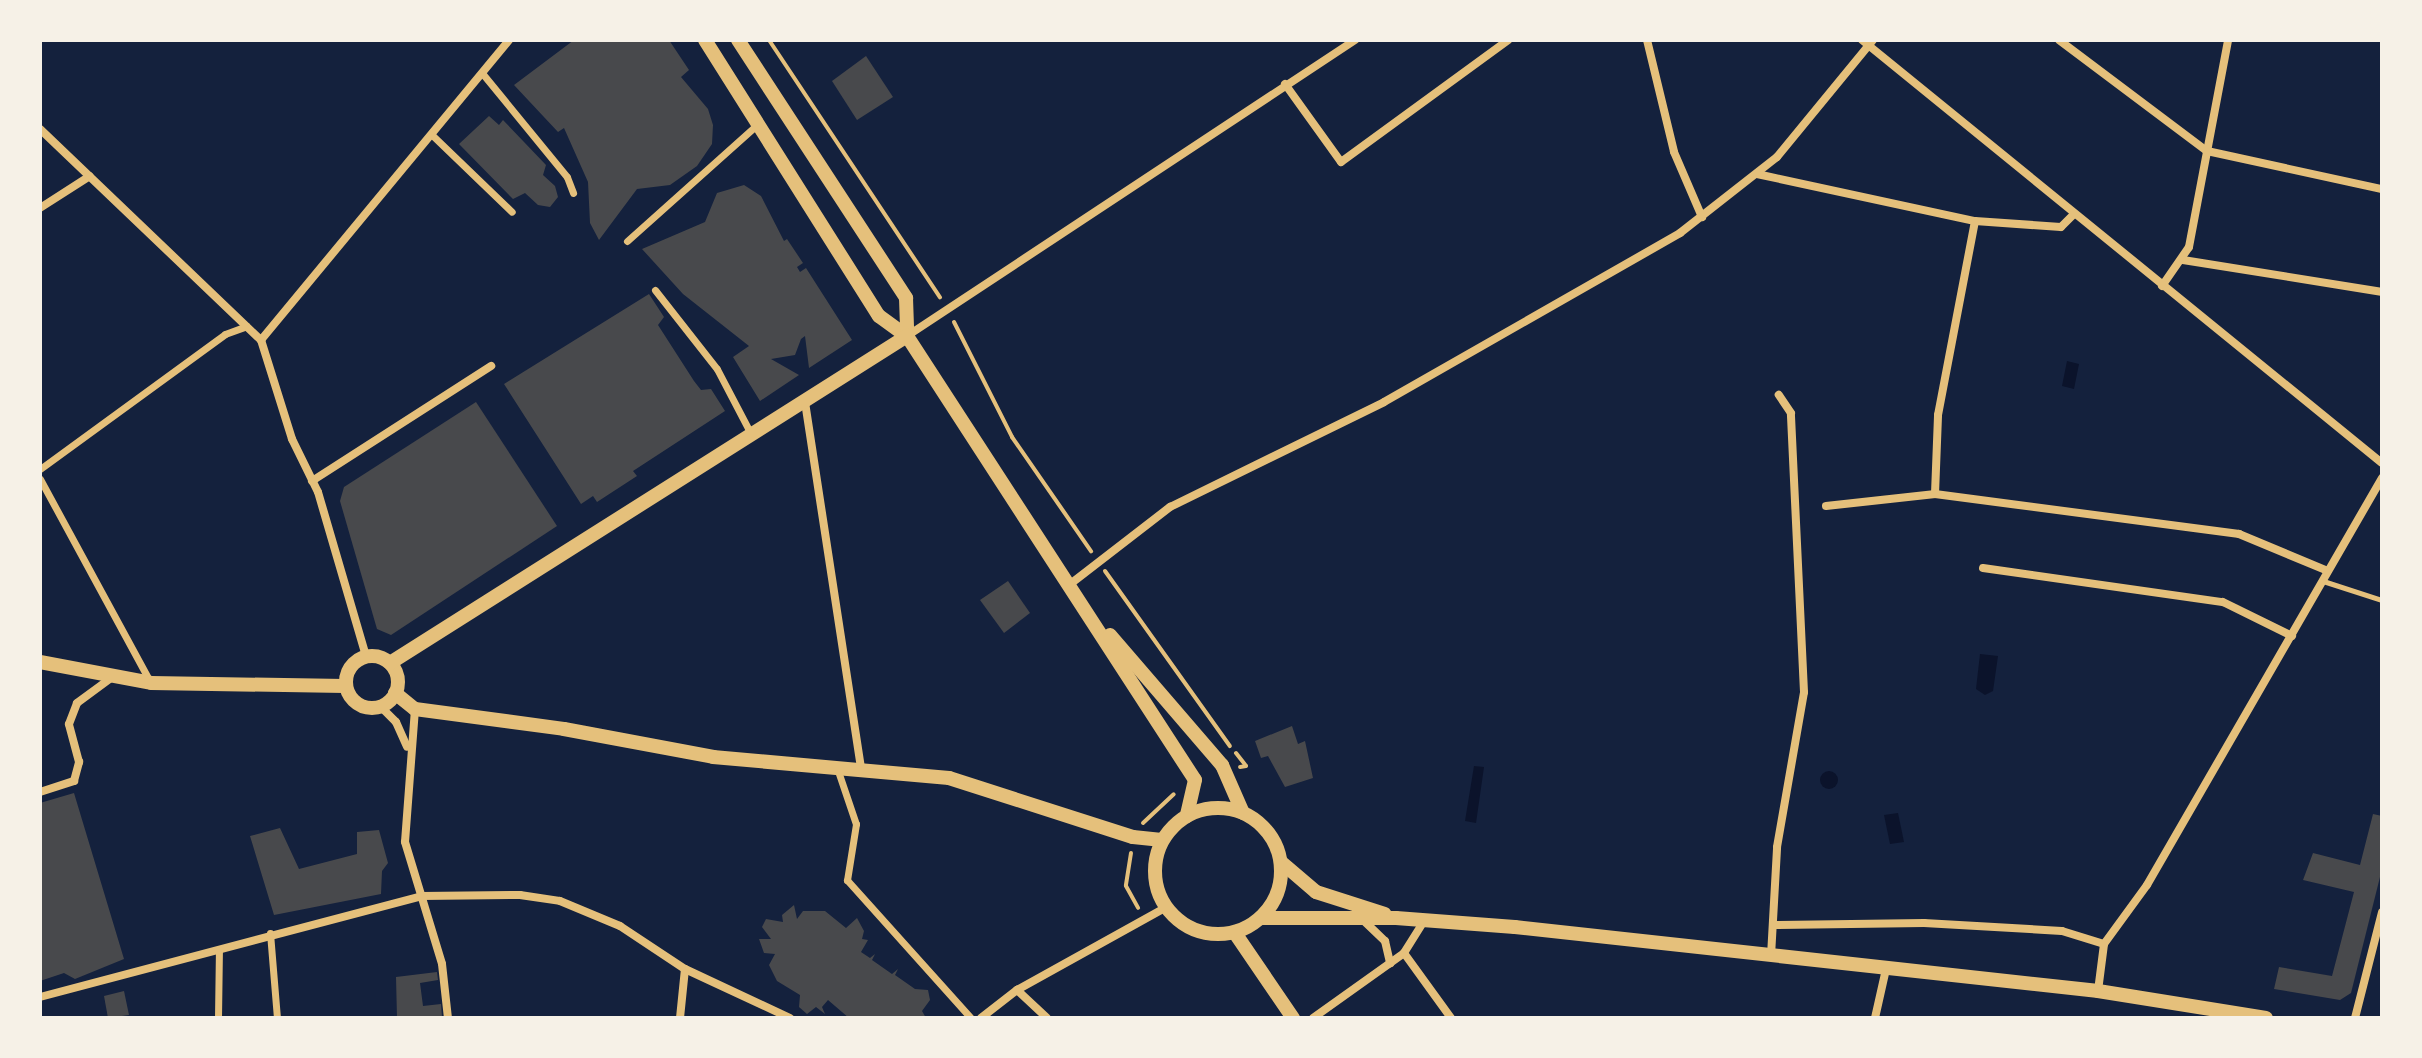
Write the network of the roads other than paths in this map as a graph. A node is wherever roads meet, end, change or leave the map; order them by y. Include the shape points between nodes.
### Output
1 (509, 40) edge
2 (705, 40) edge
3 (738, 40) edge
4 (1355, 40) edge
5 (1508, 40) edge
6 (1647, 40) edge
7 (2059, 40) edge
8 (2228, 40) edge
9 (1868, 42) edge
10 (482, 73) junction
11 (1285, 84) junction
12 (758, 124) junction
13 (40, 129) edge
14 (431, 134) junction
15 (2207, 151) junction
16 (1757, 174) junction
17 (90, 176) junction
18 (2382, 189) edge
19 (573, 193) dead end
20 (40, 208) edge
21 (512, 212) dead end
22 (2073, 215) junction
23 (1702, 217) junction
24 (1975, 221) junction
25 (627, 241) dead end
26 (2183, 260) junction
27 (2162, 286) junction
28 (655, 290) dead end
29 (2382, 292) edge
30 (247, 326) junction
31 (907, 336) junction
32 (261, 340) junction
33 (491, 366) dead end
34 (1779, 395) dead end
35 (805, 402) junction
36 (752, 436) junction
37 (2382, 463) edge
38 (40, 469) edge
39 (2382, 478) edge
40 (40, 479) edge
41 (312, 481) junction
42 (1935, 494) junction
43 (1826, 506) dead end
44 (1983, 568) dead end
45 (2328, 571) junction
46 (2323, 581) junction
47 (1069, 585) junction
48 (2382, 600) edge
49 (2292, 636) junction
50 (366, 656) junction
51 (40, 662) edge
52 (390, 663) junction
53 (111, 678) junction
54 (151, 683) junction
55 (345, 686) junction
56 (395, 693) junction
57 (381, 707) junction
58 (417, 709) junction
59 (409, 752) junction
60 (837, 766) junction
61 (861, 768) junction
62 (40, 792) edge
63 (1243, 813) junction
64 (1187, 816) junction
65 (1162, 840) junction
66 (1281, 862) junction
67 (421, 896) junction
68 (1165, 908) junction
69 (2382, 912) edge
70 (1262, 918) junction
71 (1361, 918) junction
72 (1396, 918) junction
73 (1424, 921) junction
74 (1774, 925) junction
75 (270, 933) junction
76 (1235, 933) junction
77 (2104, 944) junction
78 (219, 950) junction
79 (1404, 953) junction
80 (1771, 956) junction
81 (1390, 963) junction
82 (685, 969) junction
83 (1886, 969) junction
84 (1017, 990) junction
85 (2098, 991) junction
86 (40, 997) edge
87 (2192, 1011) edge
88 (218, 1018) edge
89 (277, 1018) edge
90 (448, 1018) edge
91 (680, 1018) edge
92 (790, 1018) edge
93 (971, 1018) edge
94 (981, 1018) edge
95 (1047, 1018) edge
96 (1293, 1018) edge
97 (1313, 1018) edge
98 (1451, 1018) edge
99 (1875, 1018) edge
100 (2266, 1018) edge
101 (2355, 1018) edge

1 - 10 street
2 - 12 main road
3 - 31 main road via 906,298
4 - 11 street
5 - 11 street via 1341,162
6 - 23 street via 1674,152
7 - 15 street
8 - 15 street
9 - 16 street
9 - 22 street
10 - 14 street
10 - 19 street via 567,177
11 - 31 street
12 - 25 street
12 - 31 main road via 879,316
13 - 17 street
14 - 21 street
14 - 32 street
15 - 18 street
15 - 26 street
16 - 23 street
16 - 24 street
17 - 20 street
17 - 30 street
22 - 24 street via 2061,227
22 - 27 street
23 - 47 street via 1384,402 1170,507
24 - 42 street via 1938,415
26 - 27 street
26 - 29 street
27 - 37 street
28 - 36 street via 717,369
30 - 32 street
30 - 38 street via 225,334
31 - 35 main road
31 - 47 main road
32 - 41 street via 292,439
33 - 41 street
34 - 74 street via 1791,413 1804,692 1777,847
35 - 36 main road
35 - 61 street
36 - 52 main road
39 - 45 street
40 - 54 street
41 - 50 street
42 - 43 street
42 - 45 street via 2239,534
44 - 49 street via 2223,602
45 - 46 street
46 - 48 lane
46 - 49 street
47 - 63 main road via 1222,765
47 - 64 main road via 1195,780
49 - 77 street via 2147,885
50 - 52 main road
50 - 55 main road via 352,664
51 - 53 main road
52 - 56 main road via 398,677
53 - 54 main road
53 - 62 street via 77,703 69,724 79,762 74,781
54 - 55 main road
55 - 57 main road via 358,705
56 - 57 main road
56 - 58 main road
57 - 59 street via 396,722
58 - 59 street
58 - 60 main road via 713,757
59 - 67 street via 405,842
60 - 61 main road
60 - 93 street via 856,824 847,880
61 - 65 main road via 949,778 1133,837
63 - 64 main road via 1223,808
63 - 66 main road via 1273,840
64 - 65 main road
65 - 68 main road via 1154,862 1155,885
66 - 70 main road via 1277,892
66 - 72 main road via 1316,892
67 - 75 street
67 - 82 street via 520,895 560,901 620,926
67 - 90 street via 442,964
68 - 76 main road via 1194,931
68 - 84 street
69 - 101 street
70 - 71 main road
70 - 76 main road
71 - 72 main road
71 - 81 street via 1385,941
72 - 73 main road
73 - 79 street
73 - 80 main road
74 - 77 street via 1924,923 2062,931
74 - 80 street
75 - 78 street
75 - 89 street
76 - 96 main road
77 - 85 street
78 - 86 street
78 - 88 street
79 - 81 street
79 - 98 street
80 - 83 main road
81 - 97 street
82 - 91 street
82 - 92 street
83 - 85 main road
83 - 99 street
84 - 94 street
84 - 95 street
85 - 87 main road
87 - 100 main road

